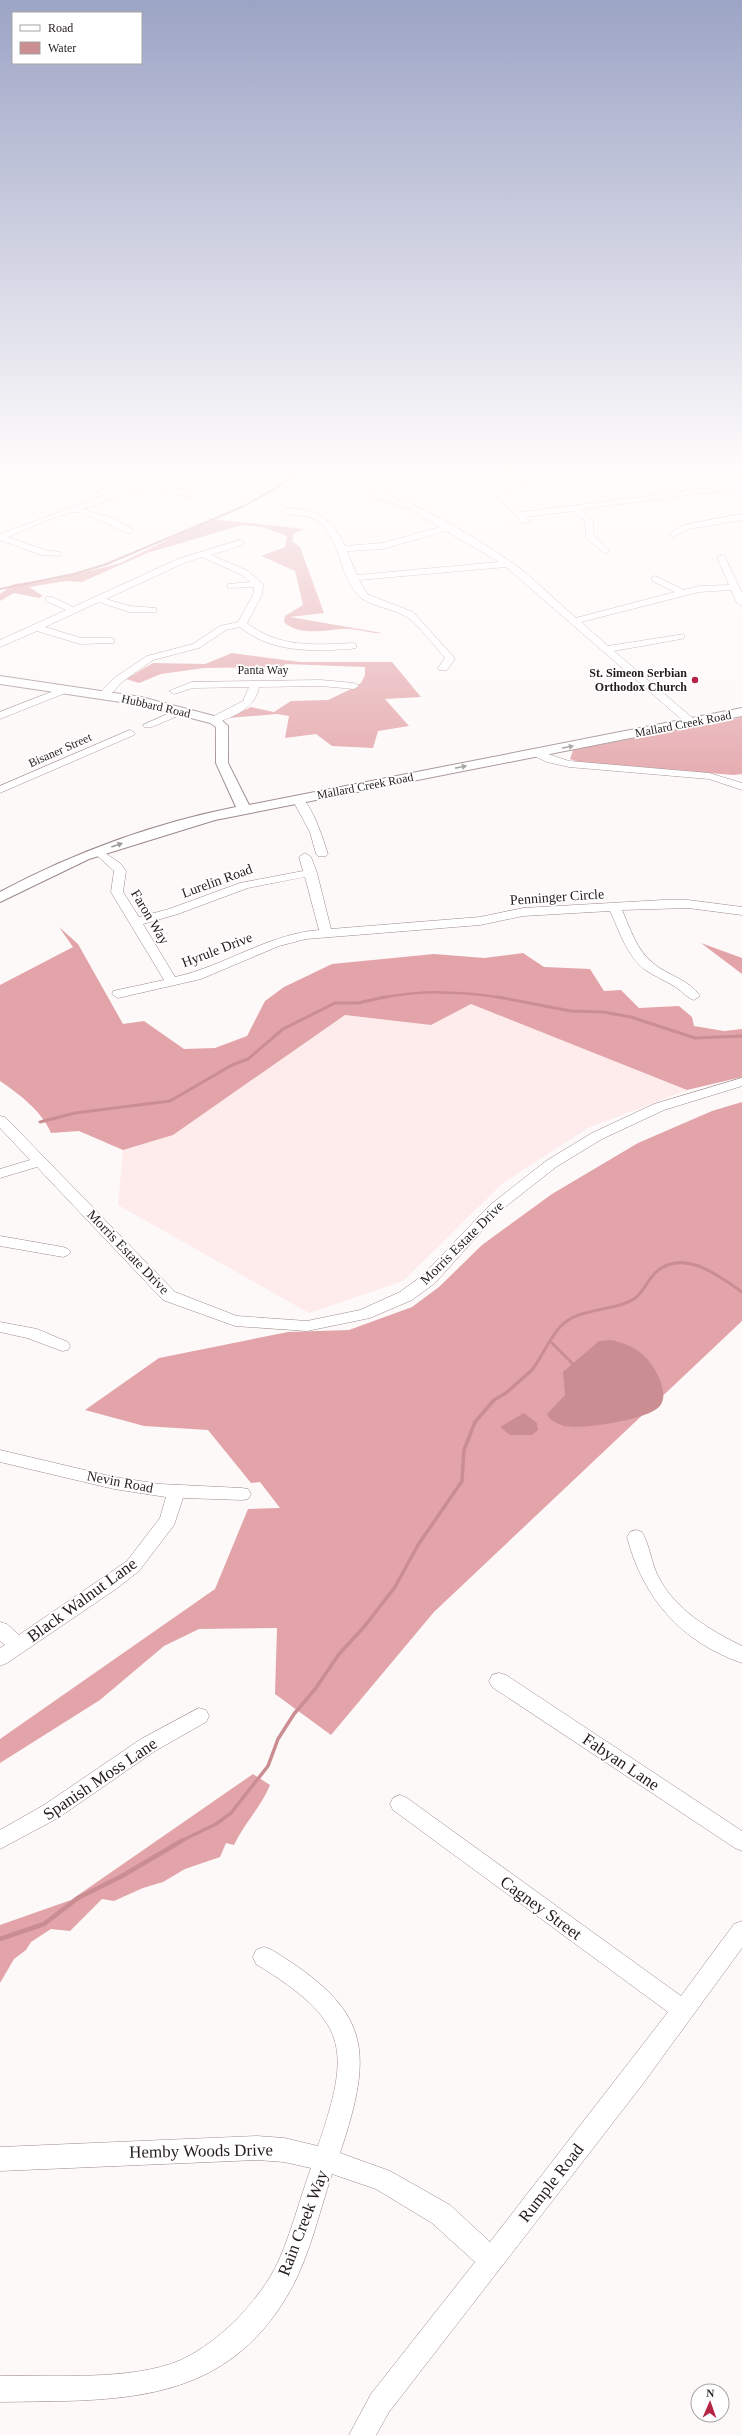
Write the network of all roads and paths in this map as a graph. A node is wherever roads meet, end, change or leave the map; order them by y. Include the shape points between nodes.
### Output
1 (131, 584) edge
2 (258, 584) joint
3 (357, 584) edge
4 (531, 584) edge
5 (664, 584) edge
6 (732, 584) edge
7 (231, 586) dead end
8 (734, 588) junction
9 (683, 593) junction
10 (50, 599) dead end
11 (98, 599) junction
12 (742, 603) edge
13 (74, 610) junction
14 (153, 610) dead end
15 (574, 621) junction
16 (242, 624) junction
17 (36, 628) junction
18 (682, 636) dead end
19 (111, 641) dead end
20 (0, 644) edge
21 (353, 646) dead end
22 (606, 649) junction
23 (443, 668) dead end
24 (0, 680) edge
25 (255, 683) junction
26 (354, 686) dead end
27 (64, 690) junction
28 (174, 691) dead end
29 (105, 694) junction
30 (742, 703) edge
31 (181, 711) junction
32 (742, 712) edge
33 (0, 716) edge
34 (687, 718) junction
35 (214, 720) junction
36 (148, 725) dead end
37 (130, 733) dead end
38 (536, 753) junction
39 (742, 787) edge
40 (0, 790) edge
41 (298, 799) junction
42 (241, 805) junction
43 (98, 851) junction
44 (322, 854) dead end
45 (305, 857) dead end
46 (311, 873) junction
47 (0, 886) edge
48 (0, 898) edge
49 (615, 908) junction
50 (742, 911) edge
51 (135, 922) junction
52 (326, 933) junction
53 (172, 982) junction
54 (118, 994) dead end
55 (694, 996) dead end
56 (742, 1082) edge
57 (0, 1120) edge
58 (40, 1161) junction
59 (0, 1174) edge
60 (0, 1241) edge
61 (63, 1252) dead end
62 (0, 1327) edge
63 (62, 1346) dead end
64 (0, 1456) edge
65 (176, 1492) junction
66 (242, 1494) dead end
67 (636, 1537) dead end
68 (0, 1629) edge
69 (18, 1646) junction
70 (742, 1654) edge
71 (0, 1658) edge
72 (499, 1681) dead end
73 (199, 1716) dead end
74 (400, 1804) dead end
75 (0, 1840) edge
76 (742, 1842) edge
77 (742, 1931) edge
78 (264, 1957) dead end
79 (683, 2010) junction
80 (0, 2159) edge
81 (327, 2160) junction
82 (491, 2260) junction
83 (0, 2389) edge
84 (362, 2435) edge

1 - 11 street
2 - 7 street
2 - 16 street via 258,597 243,616
3 - 23 street via 364,596 410,614 449,657 448,664
4 - 15 street
5 - 9 street
6 - 8 street
8 - 9 street via 707,588
8 - 12 street
9 - 15 street
10 - 13 street via 58,605
11 - 13 street
11 - 14 street via 129,609
13 - 17 street
15 - 22 street
16 - 21 street via 255,636 285,646
16 - 29 street via 223,628 196,646 150,658 118,680
17 - 19 street via 80,641
17 - 20 street
18 - 22 street
22 - 34 street
24 - 27 main road, Hubbard Road
25 - 26 street, Panta Way via 332,683
25 - 28 street, Panta Way via 203,684
25 - 35 street via 254,695 250,701
27 - 29 main road, Hubbard Road
27 - 33 street
29 - 31 main road, Hubbard Road
30 - 34 main road, Mallard Creek Road
31 - 35 main road, Hubbard Road
31 - 36 street
32 - 34 main road, Mallard Creek Road
38 -> 34 main road, Mallard Creek Road
34 - 42 main road, Mallard Creek Road
35 - 42 main road via 222,726 222,763
37 - 40 street, Bisaner Street
38 - 39 street via 550,760 569,764 709,776
41 -> 38 main road, Mallard Creek Road
41 - 42 main road, Mallard Creek Road
41 - 44 street via 316,832
43 -> 42 main road, Mallard Creek Road
42 - 47 main road, Mallard Creek Road via 130,830 60,856
43 - 48 main road, Mallard Creek Road via 37,878
43 - 51 street, Faron Way via 120,871 117,892
45 - 46 street
46 - 51 street, Lurelin Road via 267,880 176,913
46 - 52 street
49 - 50 street, Penninger Circle via 676,903
49 - 52 street, Penninger Circle via 523,912 480,921
49 - 55 street via 641,960 657,973 691,991
51 - 53 street, Faron Way
52 - 53 street, Hyrule Drive via 289,937 209,972
53 - 54 street, Hyrule Drive
56 - 58 street, Morris Estate Drive via 659,1107 597,1136 551,1164 495,1208 429,1279 406,1296 364,1314 307,1326 235,1321 169,1296
57 - 58 street, Morris Estate Drive
58 - 59 street
60 - 61 street
62 - 63 street via 31,1333
64 - 65 street, Nevin Road via 114,1483
65 - 66 street, Nevin Road
65 - 69 street, Black Walnut Lane via 168,1520 133,1566
67 - 70 street via 644,1571 669,1606 706,1637
68 - 69 street
69 - 71 street, Black Walnut Lane
72 - 76 street, Fabyan Lane
73 - 75 street, Spanish Moss Lane via 163,1736 28,1827
74 - 79 street, Cagney Street
77 - 79 street, Rumple Road
78 - 81 street, Rain Creek Way via 326,2003 334,2012 346,2039 349,2075
79 - 82 street, Rumple Road
80 - 81 street, Hemby Woods Drive via 256,2148 284,2150
81 - 82 street, Hemby Woods Drive via 382,2179 441,2214
81 - 83 street, Rain Creek Way via 288,2268 274,2292 245,2330 220,2350 200,2364 173,2376 135,2384
82 - 84 street, Rumple Road via 380,2403

